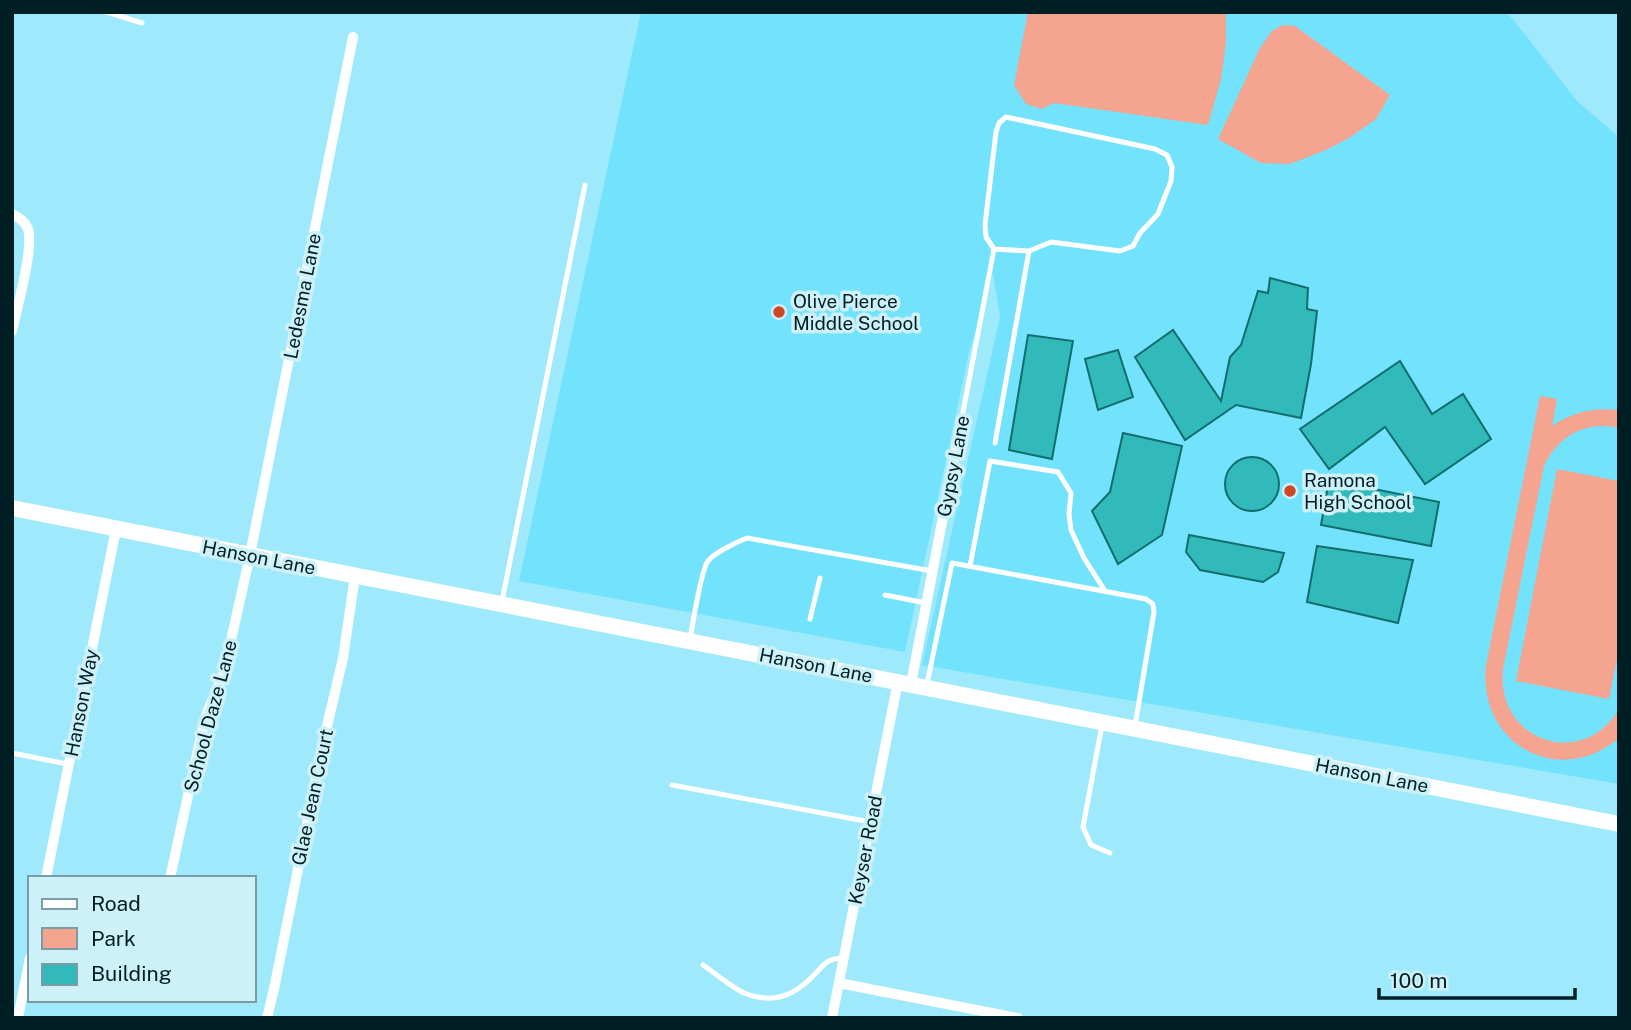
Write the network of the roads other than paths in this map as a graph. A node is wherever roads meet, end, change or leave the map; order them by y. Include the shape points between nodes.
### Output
1 (107, 12) edge
2 (142, 23) dead end
3 (354, 37) dead end
4 (585, 185) dead end
5 (12, 214) edge
6 (994, 249) junction
7 (1029, 251) junction
8 (12, 331) edge
9 (960, 428) joint
10 (995, 443) dead end
11 (12, 508) edge
12 (116, 529) junction
13 (250, 555) junction
14 (970, 566) junction
15 (932, 572) junction
16 (355, 576) junction
17 (820, 578) dead end
18 (1106, 592) junction
19 (886, 595) dead end
20 (926, 603) junction
21 (502, 604) junction
22 (810, 619) dead end
23 (689, 641) junction
24 (912, 684) junction
25 (1102, 722) junction
26 (1134, 728) junction
27 (12, 753) edge
28 (69, 765) junction
29 (672, 785) dead end
30 (870, 822) junction
31 (1619, 824) edge
32 (1110, 853) dead end
33 (46, 876) edge
34 (170, 876) edge
35 (844, 958) junction
36 (704, 965) dead end
37 (28, 968) edge
38 (839, 983) junction
39 (18, 1018) edge
40 (267, 1018) edge
41 (832, 1018) edge
42 (1018, 1018) edge

1 - 2 lane
3 - 13 street, Ledesma Lane
4 - 21 lane
5 - 8 street via 28,228 30,245
6 - 7 lane
6 - 7 lane via 985,225 996,132 1006,117 1167,155 1171,181 1158,214 1133,246 1120,251 1051,242
6 - 9 lane, Gypsy Lane
7 - 10 lane
9 - 15 street, Gypsy Lane
11 - 12 main road, Hanson Lane
12 - 13 main road, Hanson Lane
12 - 28 street, Hanson Way
13 - 16 main road, Hanson Lane
13 - 34 street, School Daze Lane via 224,672 205,718
14 - 18 lane
14 - 18 lane via 990,461 1058,472 1071,493 1071,530
14 - 24 lane via 952,563
15 - 20 street, Gypsy Lane
15 - 23 lane via 747,538 708,561
16 - 21 main road, Hanson Lane
16 - 40 street, Glae Jean Court via 343,658
17 - 22 lane
18 - 26 lane via 1153,604
19 - 20 lane
20 - 24 street, Gypsy Lane
21 - 23 main road, Hanson Lane
23 - 24 main road, Hanson Lane
24 - 25 main road, Hanson Lane
24 - 30 street, Keyser Road
25 - 26 main road, Hanson Lane
25 - 32 lane via 1083,827 1091,845
26 - 31 main road, Hanson Lane
27 - 28 lane
28 - 33 street, Hanson Way
29 - 30 lane
30 - 35 street, Keyser Road
35 - 36 lane via 827,961 804,986 778,998 743,992
35 - 38 street, Keyser Road
37 - 39 street
38 - 41 street, Keyser Road
38 - 42 street

